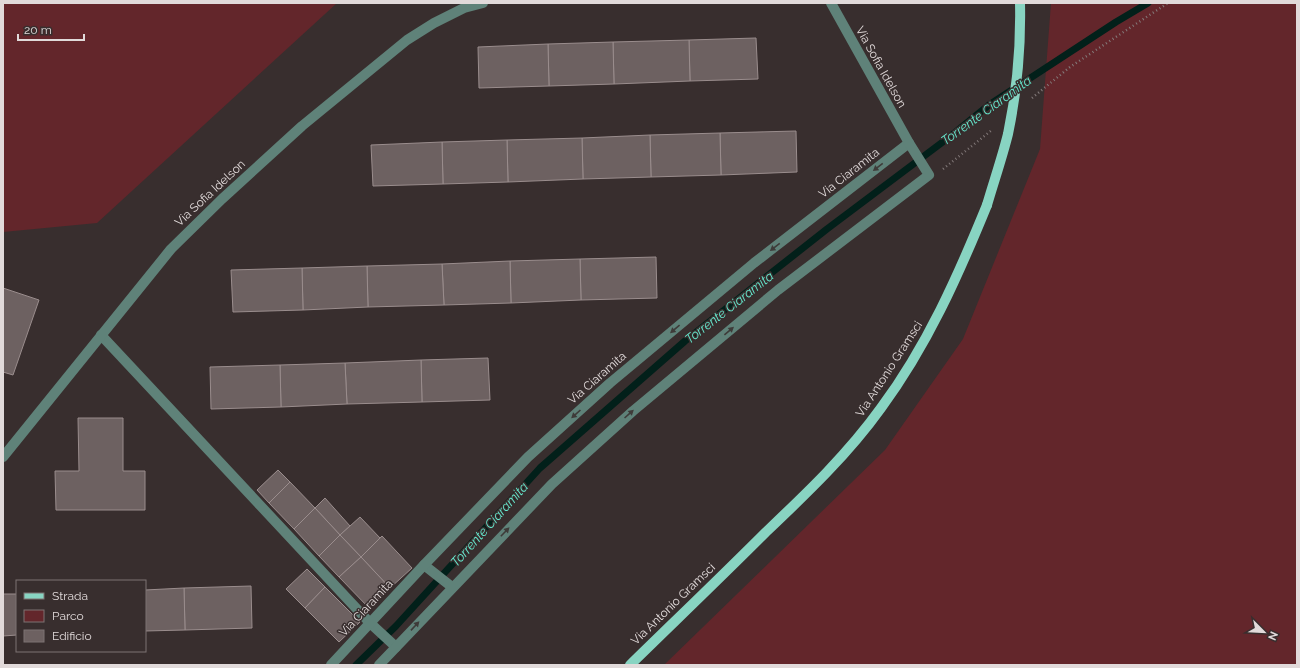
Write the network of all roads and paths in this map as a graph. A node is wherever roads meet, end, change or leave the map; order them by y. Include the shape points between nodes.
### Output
1 (483, 3) edge
2 (831, 3) edge
3 (1020, 3) edge
4 (1168, 3) edge
5 (1028, 100) dead end
6 (992, 130) dead end
7 (909, 143) junction
8 (930, 175) junction
9 (102, 335) junction
10 (3, 457) edge
11 (424, 564) junction
12 (452, 587) junction
13 (370, 623) junction
14 (396, 647) junction
15 (331, 665) edge
16 (379, 665) edge
17 (630, 665) edge

1 - 9 street, Via Sofia Idelson via 464,8 408,40 302,126 171,249
2 - 7 street, Via Sofia Idelson
3 - 17 main road, Via Antonio Gramsci, bridge via 1018,65 1013,107 1006,141 987,204 935,321 900,381 864,432 822,479
4 - 5 path via 1070,67
6 - 8 path via 944,168
7 - 8 street, Via Sofia Idelson
7 -> 11 street, Via Ciaramita via 754,263 610,383 528,457
12 -> 8 street via 552,484 633,411 778,290
9 - 10 street, Via Sofia Idelson
9 - 13 street
11 - 12 street
11 - 13 street, Via Ciaramita
14 -> 12 street
13 - 14 street
13 - 15 street, Via Ciaramita
14 - 16 street

